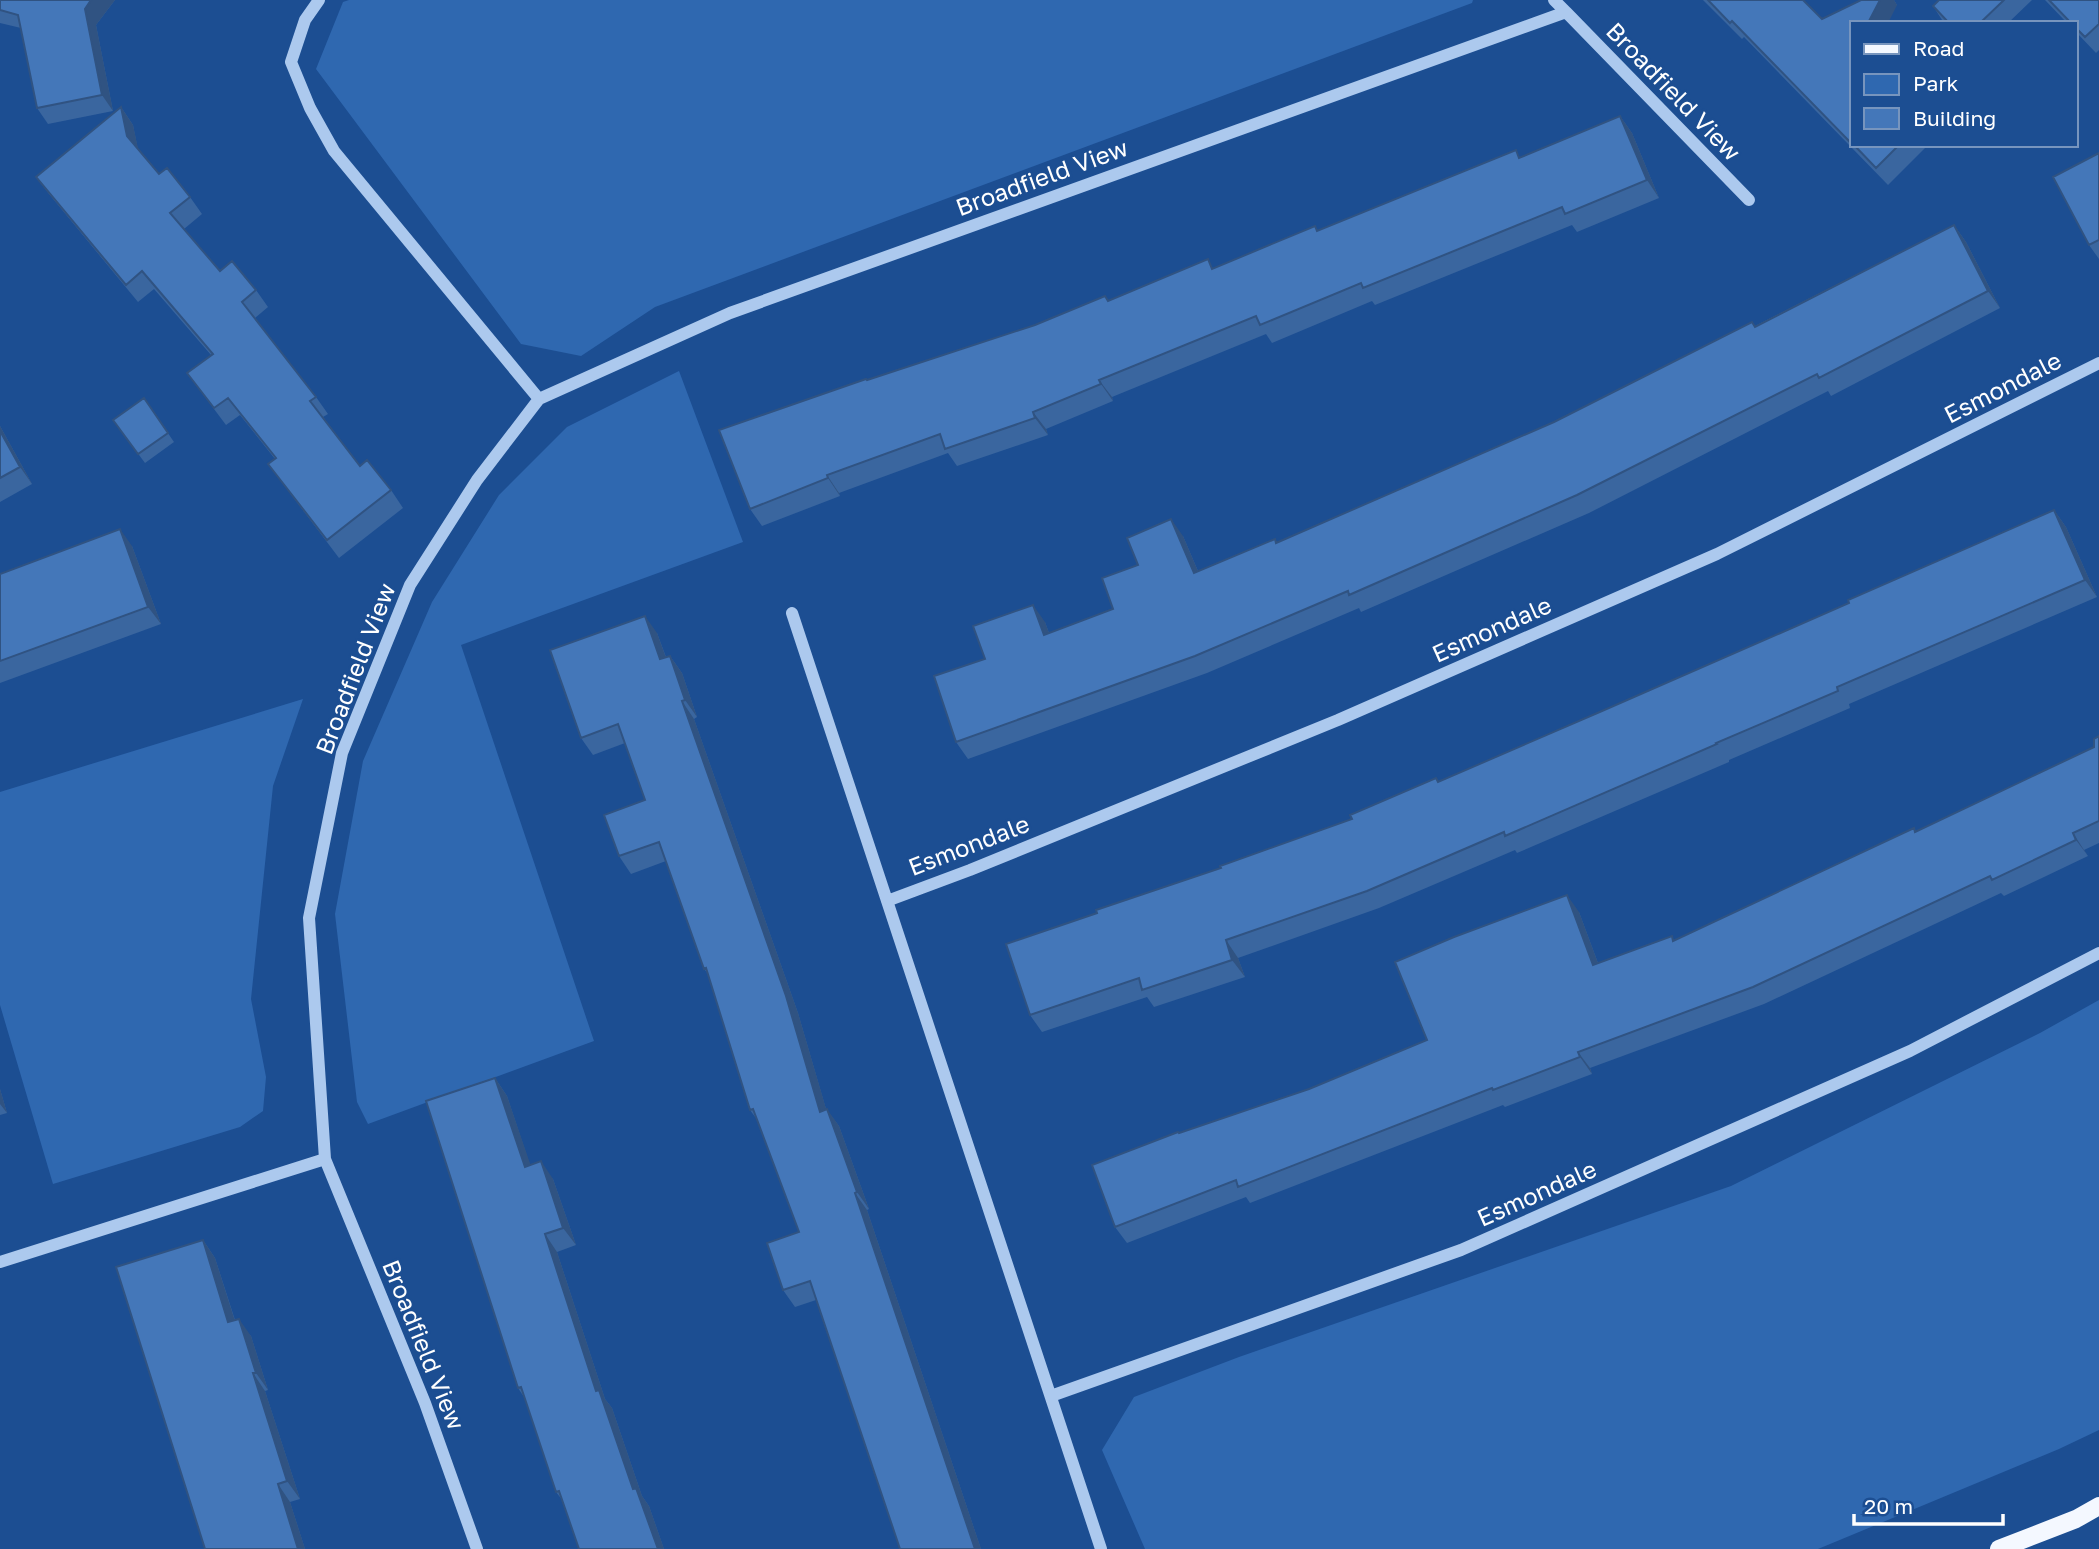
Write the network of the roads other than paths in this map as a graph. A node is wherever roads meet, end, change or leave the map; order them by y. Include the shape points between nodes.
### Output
1 (319, 0) edge
2 (1554, 0) edge
3 (1566, 12) junction
4 (1749, 200) dead end
5 (2099, 363) edge
6 (539, 399) junction
7 (792, 613) dead end
8 (887, 901) junction
9 (2099, 953) edge
10 (325, 1159) junction
11 (0, 1262) edge
12 (1051, 1396) junction
13 (2099, 1507) edge
14 (477, 1549) edge
15 (1101, 1549) edge
16 (1999, 1549) edge

1 - 6 street via 305,20 291,62 310,108 334,151
2 - 3 street, Broadfield View
3 - 4 street, Broadfield View
3 - 6 street, Broadfield View via 730,313
5 - 8 street, Esmondale via 1717,554 1338,720
6 - 10 street, Broadfield View via 477,480 410,585 342,753 309,918
7 - 8 street, Esmondale
8 - 12 street, Esmondale
9 - 12 street, Esmondale via 1910,1051 1461,1250
10 - 11 street
10 - 14 street, Broadfield View via 425,1403
12 - 15 street, Esmondale
13 - 16 main road

